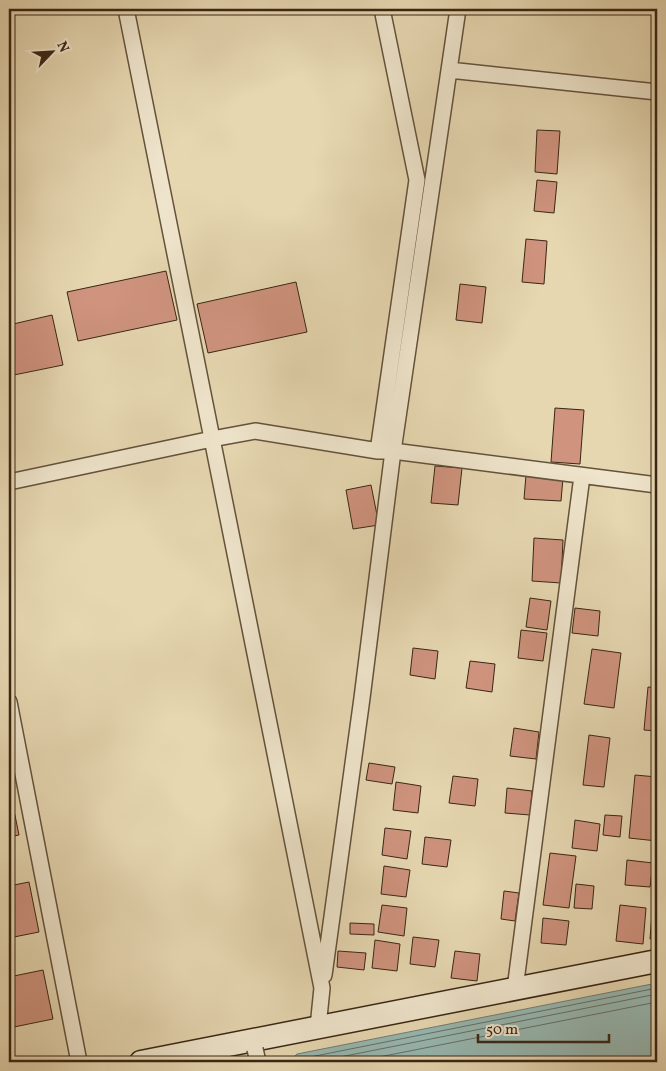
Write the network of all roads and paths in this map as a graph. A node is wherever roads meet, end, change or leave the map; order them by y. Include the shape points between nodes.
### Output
1 (126, 9) edge
2 (382, 9) edge
3 (458, 9) edge
4 (449, 70) junction
5 (657, 92) edge
6 (212, 439) junction
7 (385, 451) junction
8 (582, 476) junction
9 (9, 482) edge
10 (657, 485) edge
11 (9, 702) edge
12 (657, 961) edge
13 (322, 988) junction
14 (515, 988) junction
15 (318, 1027) junction
16 (255, 1050) edge
17 (79, 1062) edge
18 (141, 1062) edge

1 - 6 street
2 - 7 street via 417,180
3 - 4 street
4 - 5 street
4 - 7 street
6 - 7 street via 255,432
6 - 9 street
6 - 13 street
7 - 8 street
7 - 13 street via 362,698
8 - 10 street
8 - 14 street
11 - 17 street
12 - 14 street
13 - 15 street
14 - 15 street
15 - 16 street
16 - 18 street

